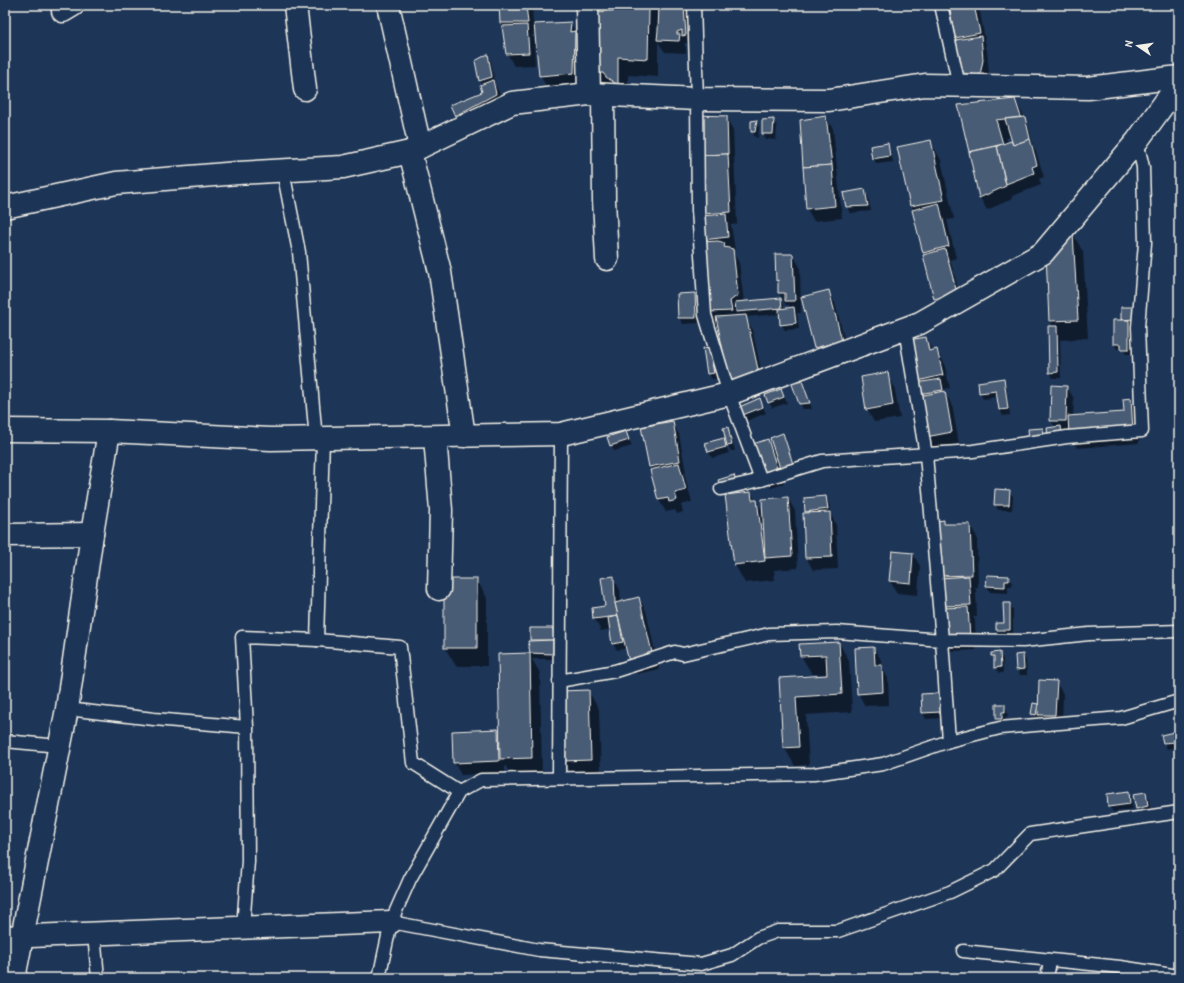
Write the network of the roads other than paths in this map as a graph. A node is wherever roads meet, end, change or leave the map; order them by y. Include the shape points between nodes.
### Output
1 (295, 5) edge
2 (388, 5) edge
3 (587, 5) edge
4 (694, 5) edge
5 (941, 5) edge
6 (1179, 77) edge
7 (1179, 83) edge
8 (959, 85) junction
9 (305, 89) dead end
10 (596, 95) junction
11 (697, 99) junction
12 (1137, 141) junction
13 (415, 150) junction
14 (283, 171) junction
15 (5, 207) edge
16 (607, 259) dead end
17 (905, 329) junction
18 (729, 394) junction
19 (5, 430) edge
20 (109, 431) junction
21 (561, 434) junction
22 (464, 436) junction
23 (434, 437) junction
24 (319, 439) junction
25 (926, 455) junction
26 (761, 480) junction
27 (721, 489) dead end
28 (92, 534) junction
29 (5, 535) edge
30 (438, 589) dead end
31 (1179, 631) edge
32 (317, 640) junction
33 (942, 640) junction
34 (559, 681) junction
35 (1179, 701) edge
36 (66, 709) junction
37 (246, 727) junction
38 (5, 741) edge
39 (949, 742) junction
40 (59, 746) junction
41 (559, 778) junction
42 (459, 792) junction
43 (1179, 812) edge
44 (392, 922) junction
45 (242, 928) junction
46 (94, 934) junction
47 (14, 937) edge
48 (963, 951) dead end
49 (1050, 961) junction
50 (1179, 976) edge
51 (14, 978) edge
52 (98, 978) edge
53 (379, 978) edge
54 (1047, 978) edge

1 - 9 street
2 - 13 street
3 - 10 street
4 - 11 lane
5 - 8 lane
6 - 8 street via 1088,88
7 - 12 street
8 - 11 street via 925,85 829,100
10 - 11 street
10 - 13 street via 512,103
10 - 16 street
11 - 18 lane via 698,210 705,315
12 - 17 street via 1043,253
12 - 25 lane via 1143,167 1145,243 1138,327 1142,431 1067,437
13 - 14 street via 343,167
13 - 22 street via 440,272
14 - 15 street via 116,183
14 - 24 lane via 299,252
17 - 18 street
17 - 25 lane
18 - 21 street
18 - 26 lane
19 - 20 street
20 - 24 street
20 - 28 street
21 - 22 street
21 - 34 lane
22 - 23 street
23 - 24 street
23 - 30 street via 441,510
24 - 32 lane
25 - 26 lane via 822,461
25 - 33 lane
26 - 27 lane
28 - 29 street
28 - 36 street
31 - 33 lane via 1089,634 1023,641
32 - 37 lane via 242,637
32 - 42 lane via 400,647 413,763
33 - 34 lane via 837,632 769,634 683,654 676,652 615,671
33 - 39 lane
34 - 41 lane
35 - 39 lane via 1121,718 1000,728
36 - 37 lane
36 - 40 street
37 - 45 lane via 248,861
38 - 40 lane
39 - 41 lane via 883,764 814,774
40 - 47 street
41 - 42 lane via 481,780
42 - 44 lane via 410,879
43 - 44 lane via 1030,834 995,870 950,892 838,931 778,931 758,938 732,955 701,964 539,950
44 - 45 street
44 - 53 lane
45 - 46 street
46 - 47 street
46 - 52 lane
47 - 51 street
48 - 49 lane
49 - 50 lane via 1120,967
49 - 54 lane

